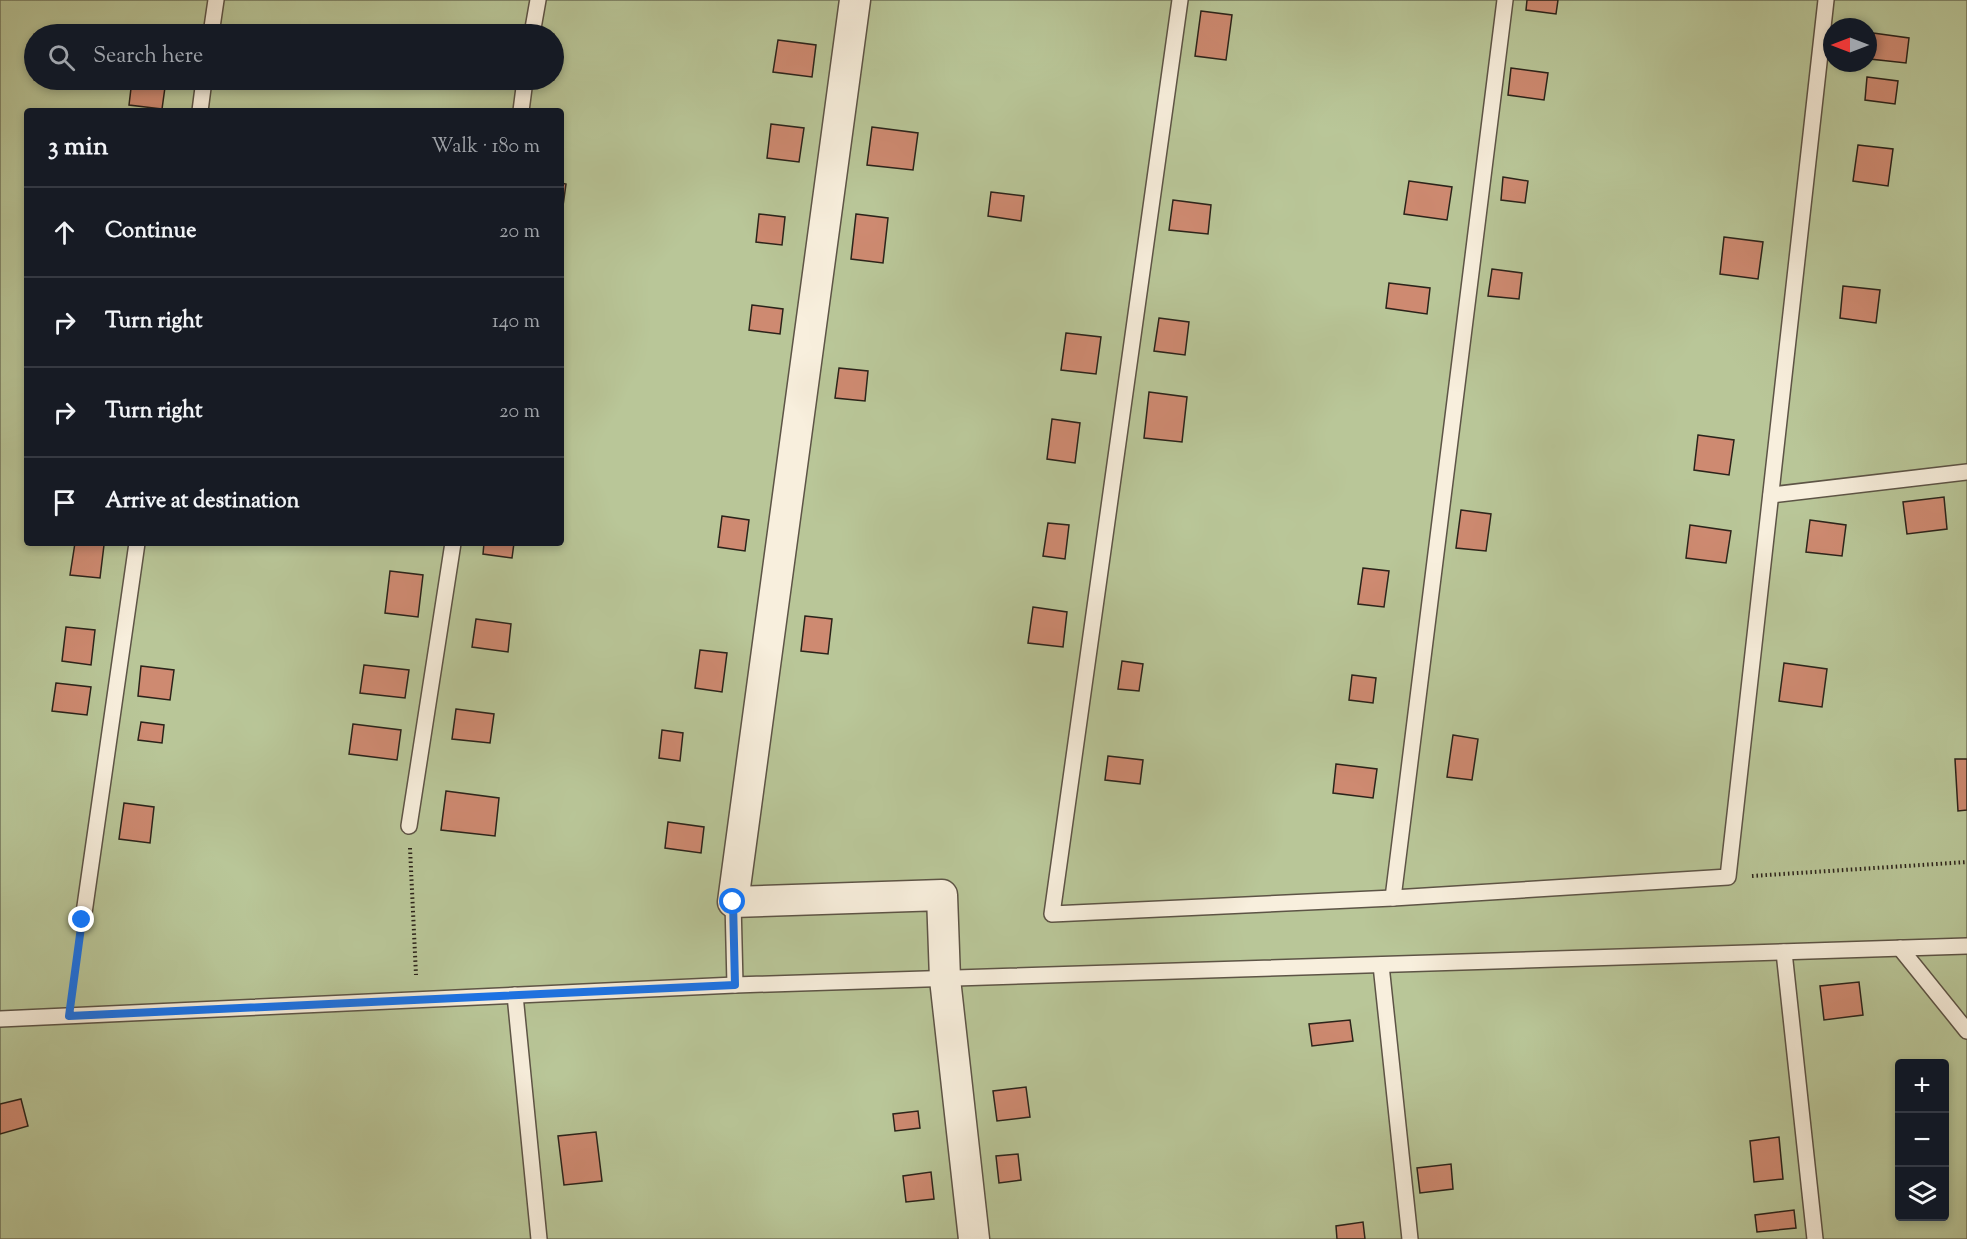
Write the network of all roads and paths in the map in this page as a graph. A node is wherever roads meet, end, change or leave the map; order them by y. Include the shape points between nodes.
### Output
1 (216, 0) edge
2 (538, 0) edge
3 (855, 0) edge
4 (1180, 0) edge
5 (1505, 0) edge
6 (1826, 0) edge
7 (212, 24) edge
8 (534, 24) edge
9 (203, 90) edge
10 (524, 90) edge
11 (200, 108) edge
12 (521, 108) edge
13 (1967, 472) edge
14 (1771, 495) junction
15 (137, 546) edge
16 (453, 546) edge
17 (410, 826) joint
18 (1967, 862) edge
19 (1728, 877) junction
20 (1393, 898) junction
21 (733, 902) junction
22 (82, 920) joint
23 (1967, 946) edge
24 (1900, 948) junction
25 (1784, 952) junction
26 (1381, 965) junction
27 (945, 979) junction
28 (735, 985) junction
29 (515, 995) junction
30 (417, 1000) junction
31 (69, 1016) junction
32 (0, 1019) edge
33 (1967, 1030) edge
34 (539, 1239) edge
35 (974, 1239) edge
36 (1410, 1239) edge
37 (1815, 1239) edge

1 - 7 lane
2 - 8 lane
3 - 21 street
4 - 20 lane via 1053,914
5 - 20 lane
6 - 14 lane
9 - 11 lane
10 - 12 lane
13 - 14 lane
14 - 19 lane
15 - 22 lane
16 - 17 lane
17 - 30 path
18 - 19 path
19 - 20 lane
21 - 27 street via 942,895
21 - 28 lane
22 - 31 path
23 - 24 lane
24 - 25 lane
24 - 33 lane
25 - 26 lane
25 - 37 lane
26 - 27 lane
26 - 36 lane
27 - 28 lane
27 - 35 street
28 - 29 lane
29 - 30 lane
29 - 34 lane
30 - 31 lane
31 - 32 lane

